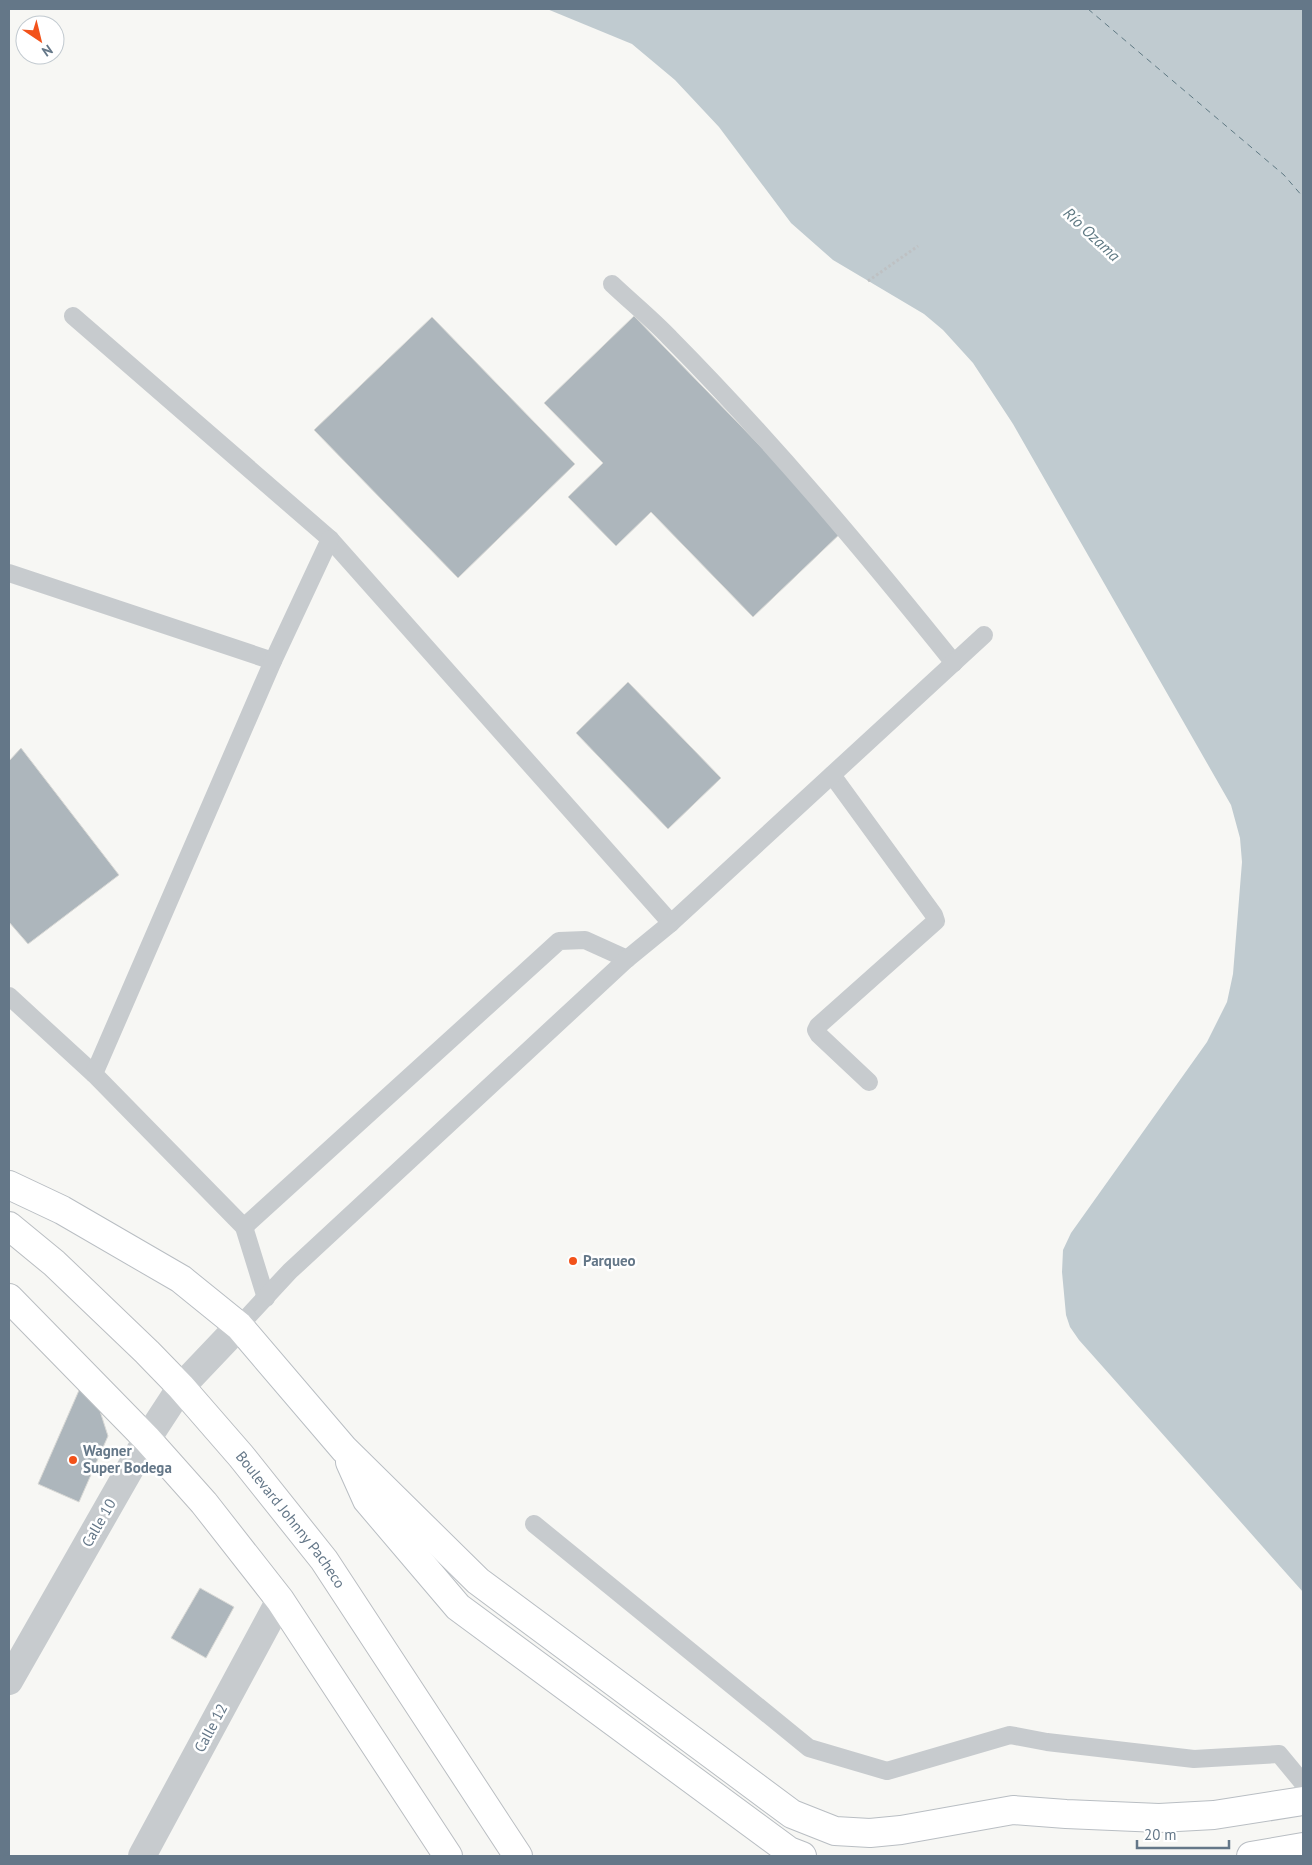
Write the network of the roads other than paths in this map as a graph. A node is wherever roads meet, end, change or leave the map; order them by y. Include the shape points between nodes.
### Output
1 (612, 284) dead end
2 (73, 316) dead end
3 (330, 539) junction
4 (9, 573) edge
5 (984, 636) dead end
6 (273, 661) junction
7 (954, 662) junction
8 (832, 775) junction
9 (671, 923) junction
10 (627, 959) junction
11 (9, 996) edge
12 (94, 1074) junction
13 (869, 1082) dead end
14 (9, 1185) edge
15 (9, 1226) edge
16 (244, 1226) junction
17 (9, 1298) edge
18 (266, 1298) junction
19 (239, 1326) junction
20 (182, 1387) junction
21 (147, 1439) junction
22 (344, 1449) junction
23 (534, 1524) dead end
24 (280, 1600) junction
25 (9, 1681) edge
26 (1303, 1783) edge
27 (1303, 1801) edge
28 (1303, 1847) edge
29 (142, 1856) edge
30 (448, 1856) edge
31 (518, 1856) edge
32 (802, 1856) edge
33 (1251, 1856) edge

1 - 7 lane via 669,336 769,442
2 - 3 lane
3 - 6 lane
3 - 9 lane
4 - 6 lane
5 - 7 lane
6 - 12 lane
7 - 8 lane
8 - 9 lane
8 - 13 lane via 936,921 816,1030
9 - 10 lane
10 - 16 lane via 585,940 559,941
10 - 18 lane via 290,1271
11 - 12 lane
12 - 16 lane
14 - 19 main road via 62,1210 181,1279
15 - 20 main road, Boulevard Johnny Pacheco via 54,1263
16 - 18 lane
17 - 21 main road
18 - 19 lane
19 - 20 street, Calle 10
19 - 22 main road
20 - 21 street, Calle 10
20 - 31 main road, Boulevard Johnny Pacheco via 324,1560
21 - 24 main road via 204,1503
21 - 25 street, Calle 10
22 - 27 main road via 478,1581 792,1814 835,1831 870,1833 901,1830 1013,1810 1159,1818
22 - 32 main road via 367,1500 458,1607 789,1851
23 - 26 lane via 808,1748 887,1771 1010,1735 1194,1759 1279,1754
24 - 29 street, Calle 12
24 - 30 main road
28 - 33 main road

